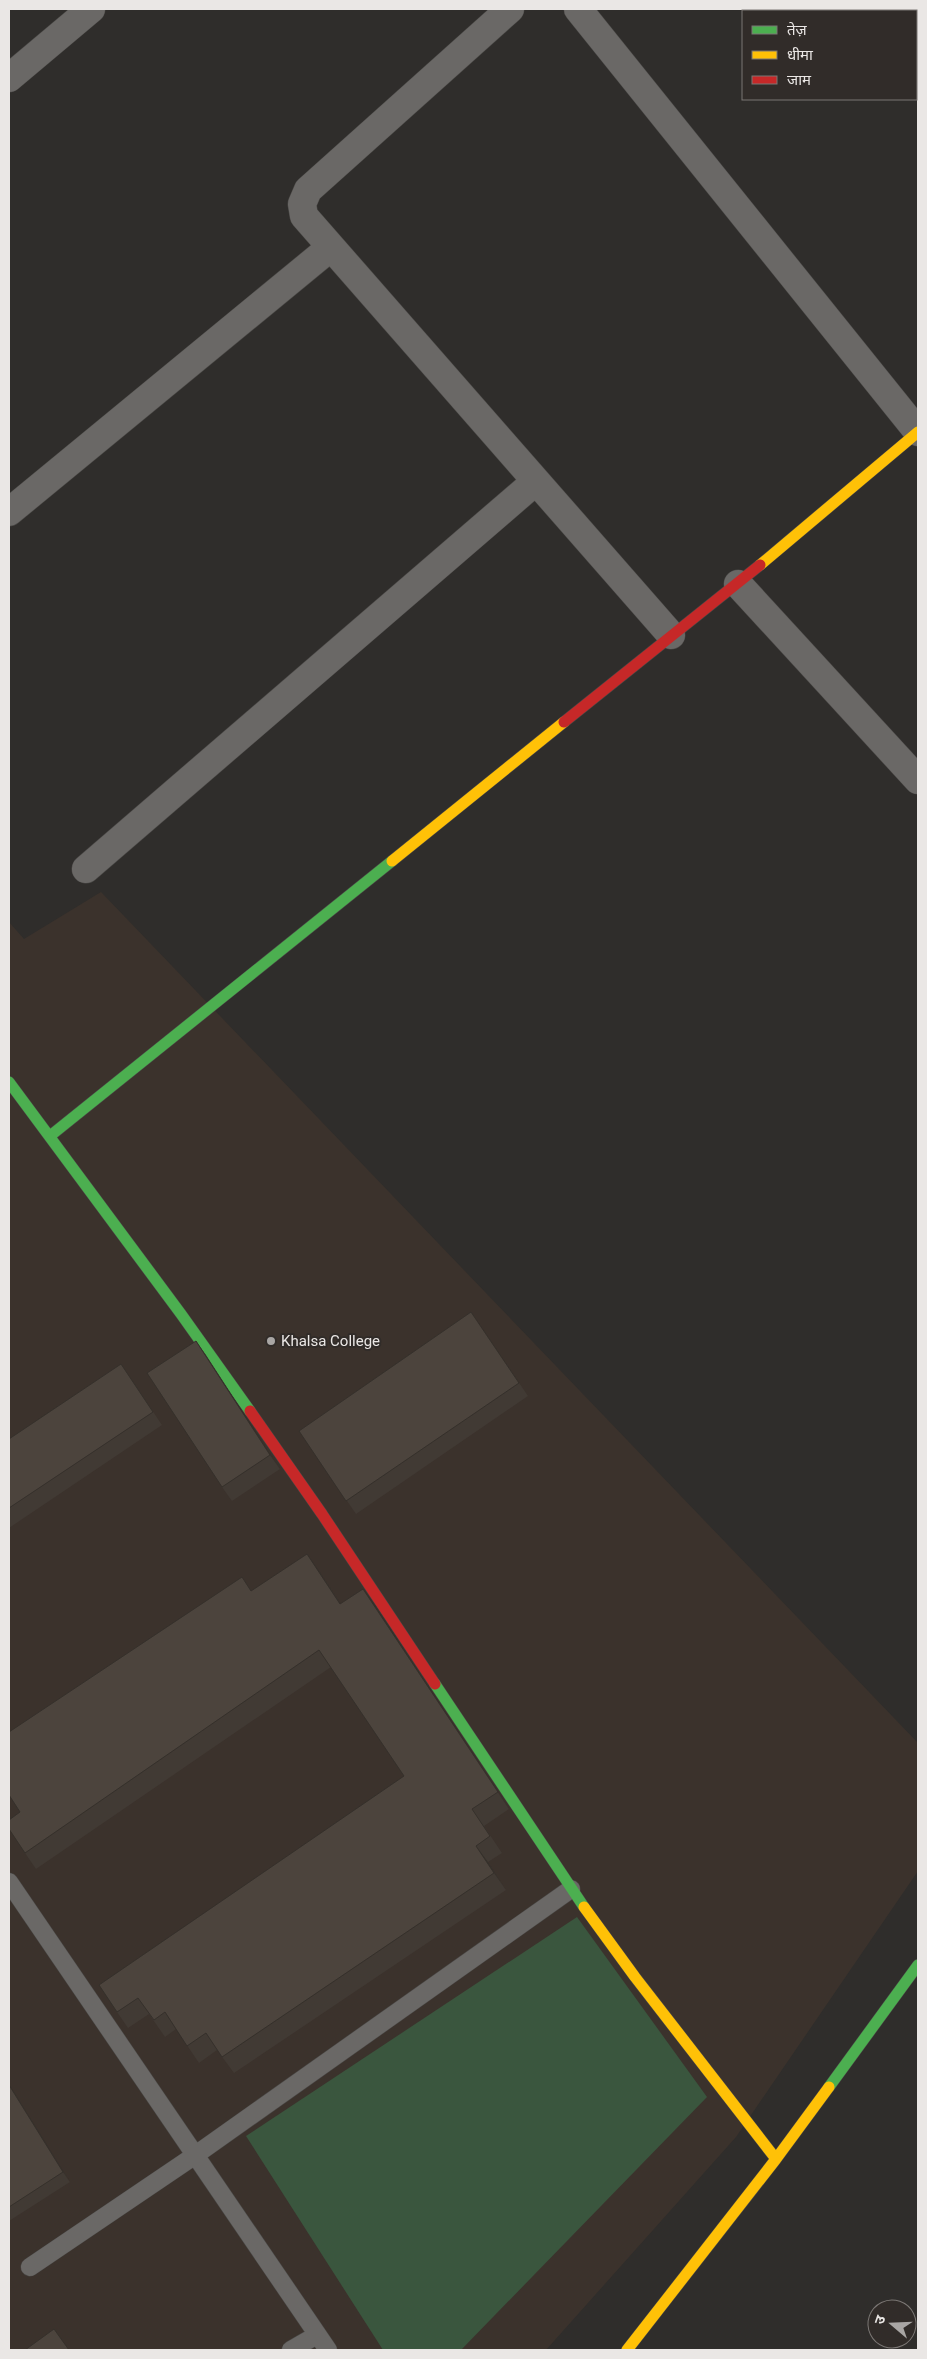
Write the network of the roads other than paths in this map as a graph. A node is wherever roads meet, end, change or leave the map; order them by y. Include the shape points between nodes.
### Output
1 (91, 9) edge
2 (510, 9) edge
3 (578, 9) edge
4 (9, 78) edge
5 (332, 247) junction
6 (918, 432) edge
7 (536, 481) junction
8 (9, 512) edge
9 (738, 584) junction
10 (671, 635) junction
11 (918, 780) edge
12 (86, 869) dead end
13 (9, 1082) edge
14 (50, 1136) junction
15 (9, 1882) edge
16 (571, 1889) junction
17 (918, 1965) edge
18 (194, 2156) junction
19 (776, 2159) junction
20 (30, 2267) dead end
21 (317, 2335) junction
22 (291, 2350) edge
23 (328, 2350) edge
24 (627, 2350) edge

1 - 4 street
2 - 5 street via 308,190 302,204 304,216
3 - 6 street
5 - 7 street
5 - 8 street
6 - 9 street
7 - 10 street
7 - 12 street
9 - 10 street
9 - 11 street
10 - 14 street
13 - 14 street
14 - 16 street via 322,1514
15 - 18 lane
16 - 18 lane
16 - 19 street via 635,1978
17 - 19 street
18 - 20 lane
18 - 21 lane
19 - 24 street
21 - 22 lane
21 - 23 lane

